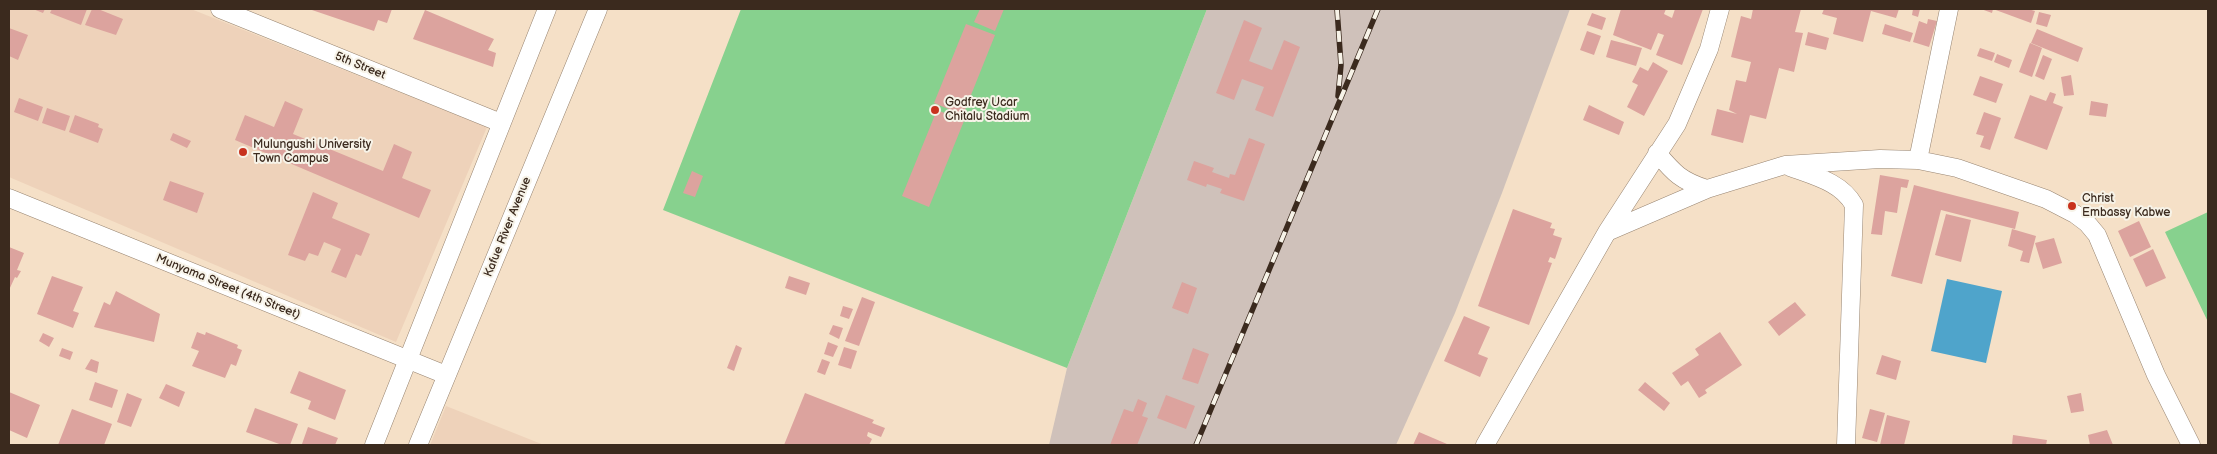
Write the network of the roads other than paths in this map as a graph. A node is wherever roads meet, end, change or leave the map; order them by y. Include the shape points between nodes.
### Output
1 (220, 9) edge
2 (547, 9) edge
3 (598, 9) edge
4 (1720, 9) edge
5 (1949, 9) edge
6 (501, 123) junction
7 (1656, 153) junction
8 (1918, 160) junction
9 (1785, 165) junction
10 (1707, 189) junction
11 (9, 198) edge
12 (1607, 232) junction
13 (408, 360) junction
14 (446, 375) junction
15 (374, 445) edge
16 (418, 445) edge
17 (1485, 445) edge
18 (1846, 445) edge
19 (2191, 445) edge

1 - 6 street, 5th Street
2 - 6 street
3 - 14 street, Kafue River Avenue
4 - 7 street via 1709,49 1677,124
5 - 8 street
6 - 13 street
7 - 10 street via 1675,175 1687,183
7 - 12 street
8 - 9 street
8 - 19 street via 1957,168 2046,199 2087,222 2096,235 2156,375
9 - 10 street
9 - 18 street via 1830,182 1848,193 1854,205
10 - 12 street
11 - 13 street, Munyama Street (4th Street)
12 - 17 street
13 - 14 street, Munyama Street (4th Street)
13 - 15 street
14 - 16 street, Kafue River Avenue

